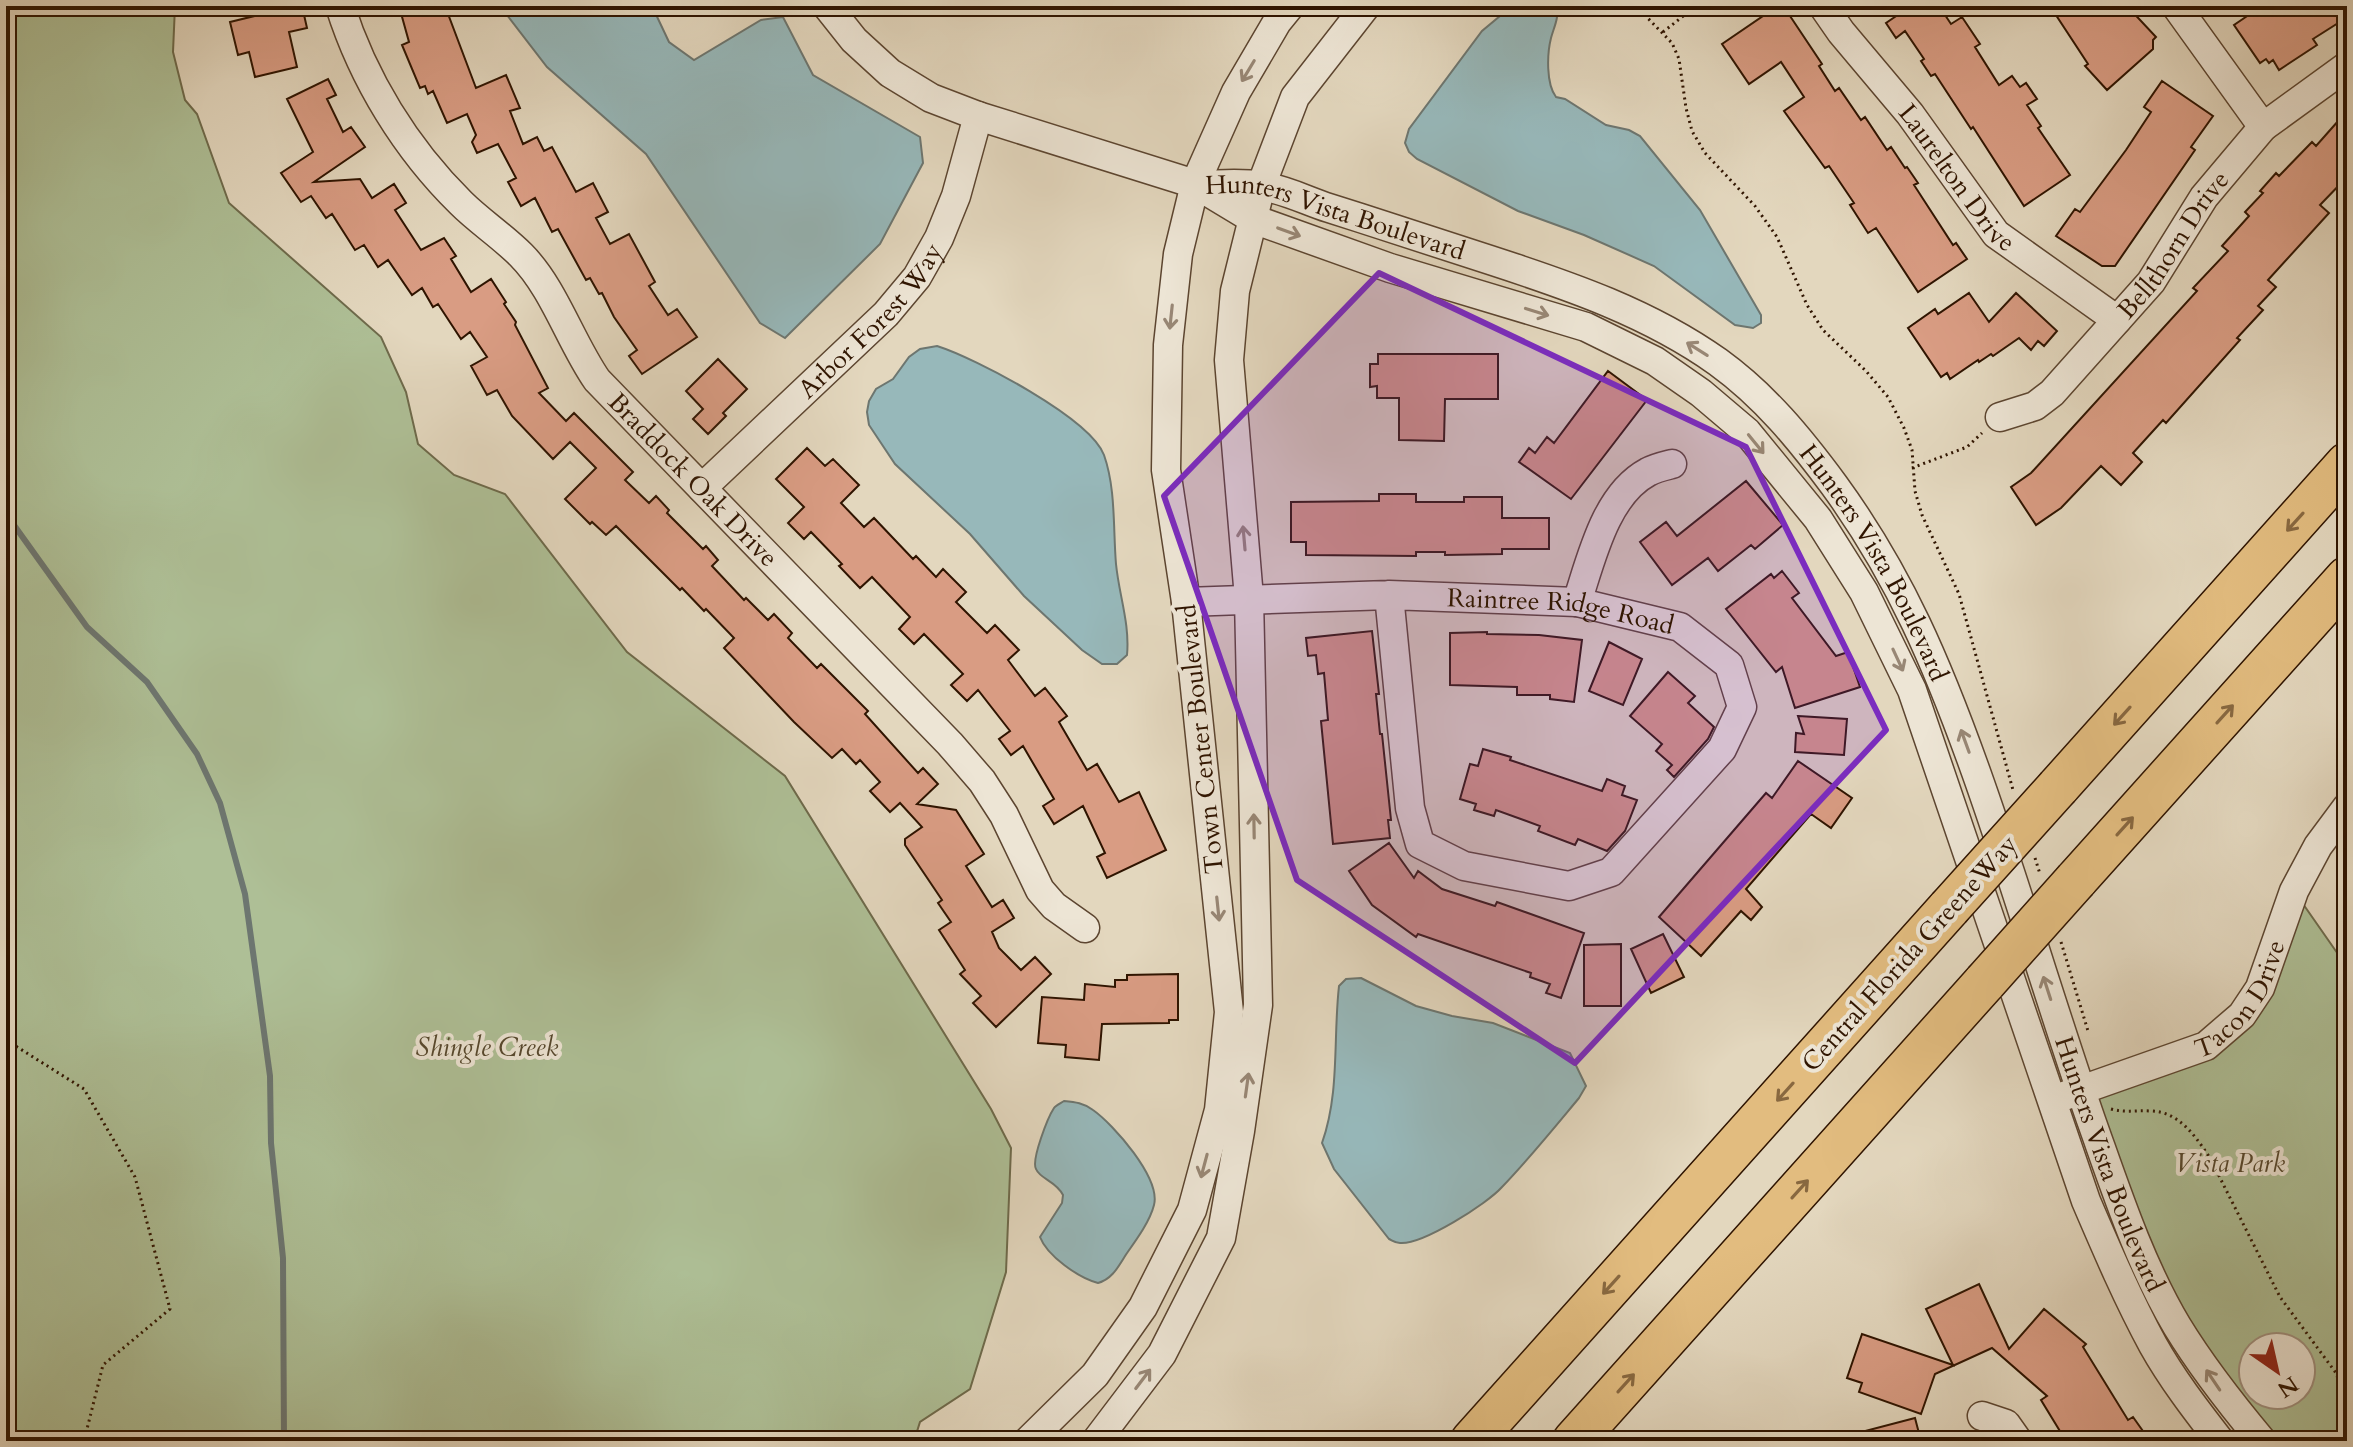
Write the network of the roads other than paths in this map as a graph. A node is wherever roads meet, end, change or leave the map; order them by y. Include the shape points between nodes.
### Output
1 (340, 6) edge
2 (827, 6) edge
3 (1290, 6) edge
4 (1366, 6) edge
5 (1823, 6) edge
6 (2176, 6) edge
7 (2347, 66) edge
8 (978, 116) junction
9 (2263, 127) junction
10 (1195, 184) junction
11 (1261, 186) junction
12 (1253, 219) junction
13 (2117, 320) junction
14 (2000, 417) road end
15 (1672, 464) dead end
16 (2347, 464) edge
17 (702, 488) junction
18 (2347, 578) edge
19 (1389, 595) junction
20 (1249, 598) junction
21 (1186, 602) junction
22 (1577, 602) junction
23 (2347, 807) edge
24 (1085, 928) dead end
25 (2089, 1088) junction
26 (2052, 1100) junction
27 (1982, 1416) dead end
28 (1028, 1441) edge
29 (1096, 1441) edge
30 (1472, 1441) edge
31 (1574, 1441) edge
32 (2018, 1441) edge
33 (2220, 1441) edge
34 (2262, 1441) edge

1 - 17 street, Braddock Oak Drive via 391,117 427,168 522,255 597,380
2 - 8 street via 890,73 931,98
3 -> 10 street, Town Center Boulevard via 1236,92
4 - 11 street, Town Center Boulevard via 1295,97
5 - 13 street, Laurelton Drive via 1910,114 1996,234
6 - 9 street
7 - 9 street, Bellthorn Drive
8 - 10 street
8 - 17 street, Arbor Forest Way via 956,196 917,277 886,314
9 - 13 street, Bellthorn Drive via 2204,197 2151,282
10 - 11 street, Hunters Vista Boulevard
10 - 12 street, Hunters Vista Boulevard
10 -> 21 street, Town Center Boulevard via 1178,254 1167,361 1166,470
11 - 12 street, Town Center Boulevard
25 -> 11 street, Hunters Vista Boulevard via 1918,622 1854,512 1759,394 1665,329 1609,302
20 -> 12 street, Town Center Boulevard via 1229,360 1235,291
12 -> 26 street, Hunters Vista Boulevard via 1390,268 1586,327 1655,361 1747,432 1818,519 1864,592 1912,690
13 - 14 street, Bellthorn Drive via 2052,393 2035,406
15 - 22 street via 1633,483 1603,522
16 -> 30 highway, Central Florida GreeneWay, bridge
17 - 24 street, Braddock Oak Drive via 950,744 1004,815 1040,890
31 -> 18 highway, bridge via 1985,982 2060,882
19 - 20 street, Raintree Ridge Road
19 - 22 street, Raintree Ridge Road
19 - 22 street, Raintree Ridge Road via 1410,808 1420,844 1464,866 1569,886 1611,872 1722,749 1742,707 1729,665 1680,627
20 - 21 street, Raintree Ridge Road
29 -> 20 street, Town Center Boulevard via 1162,1354 1221,1238 1258,1005
21 -> 28 street, Town Center Boulevard via 1229,1012 1219,1110 1192,1210 1143,1307 1095,1375
23 - 25 street, Tacon Drive via 2294,891 2260,988 2242,1015 2206,1046
25 - 26 street, Tacon Drive
34 -> 25 street, Hunters Vista Boulevard via 2218,1390 2175,1322 2121,1206
26 - 33 street, Hunters Vista Boulevard via 2120,1280 2154,1347
27 - 32 street via 2006,1424

